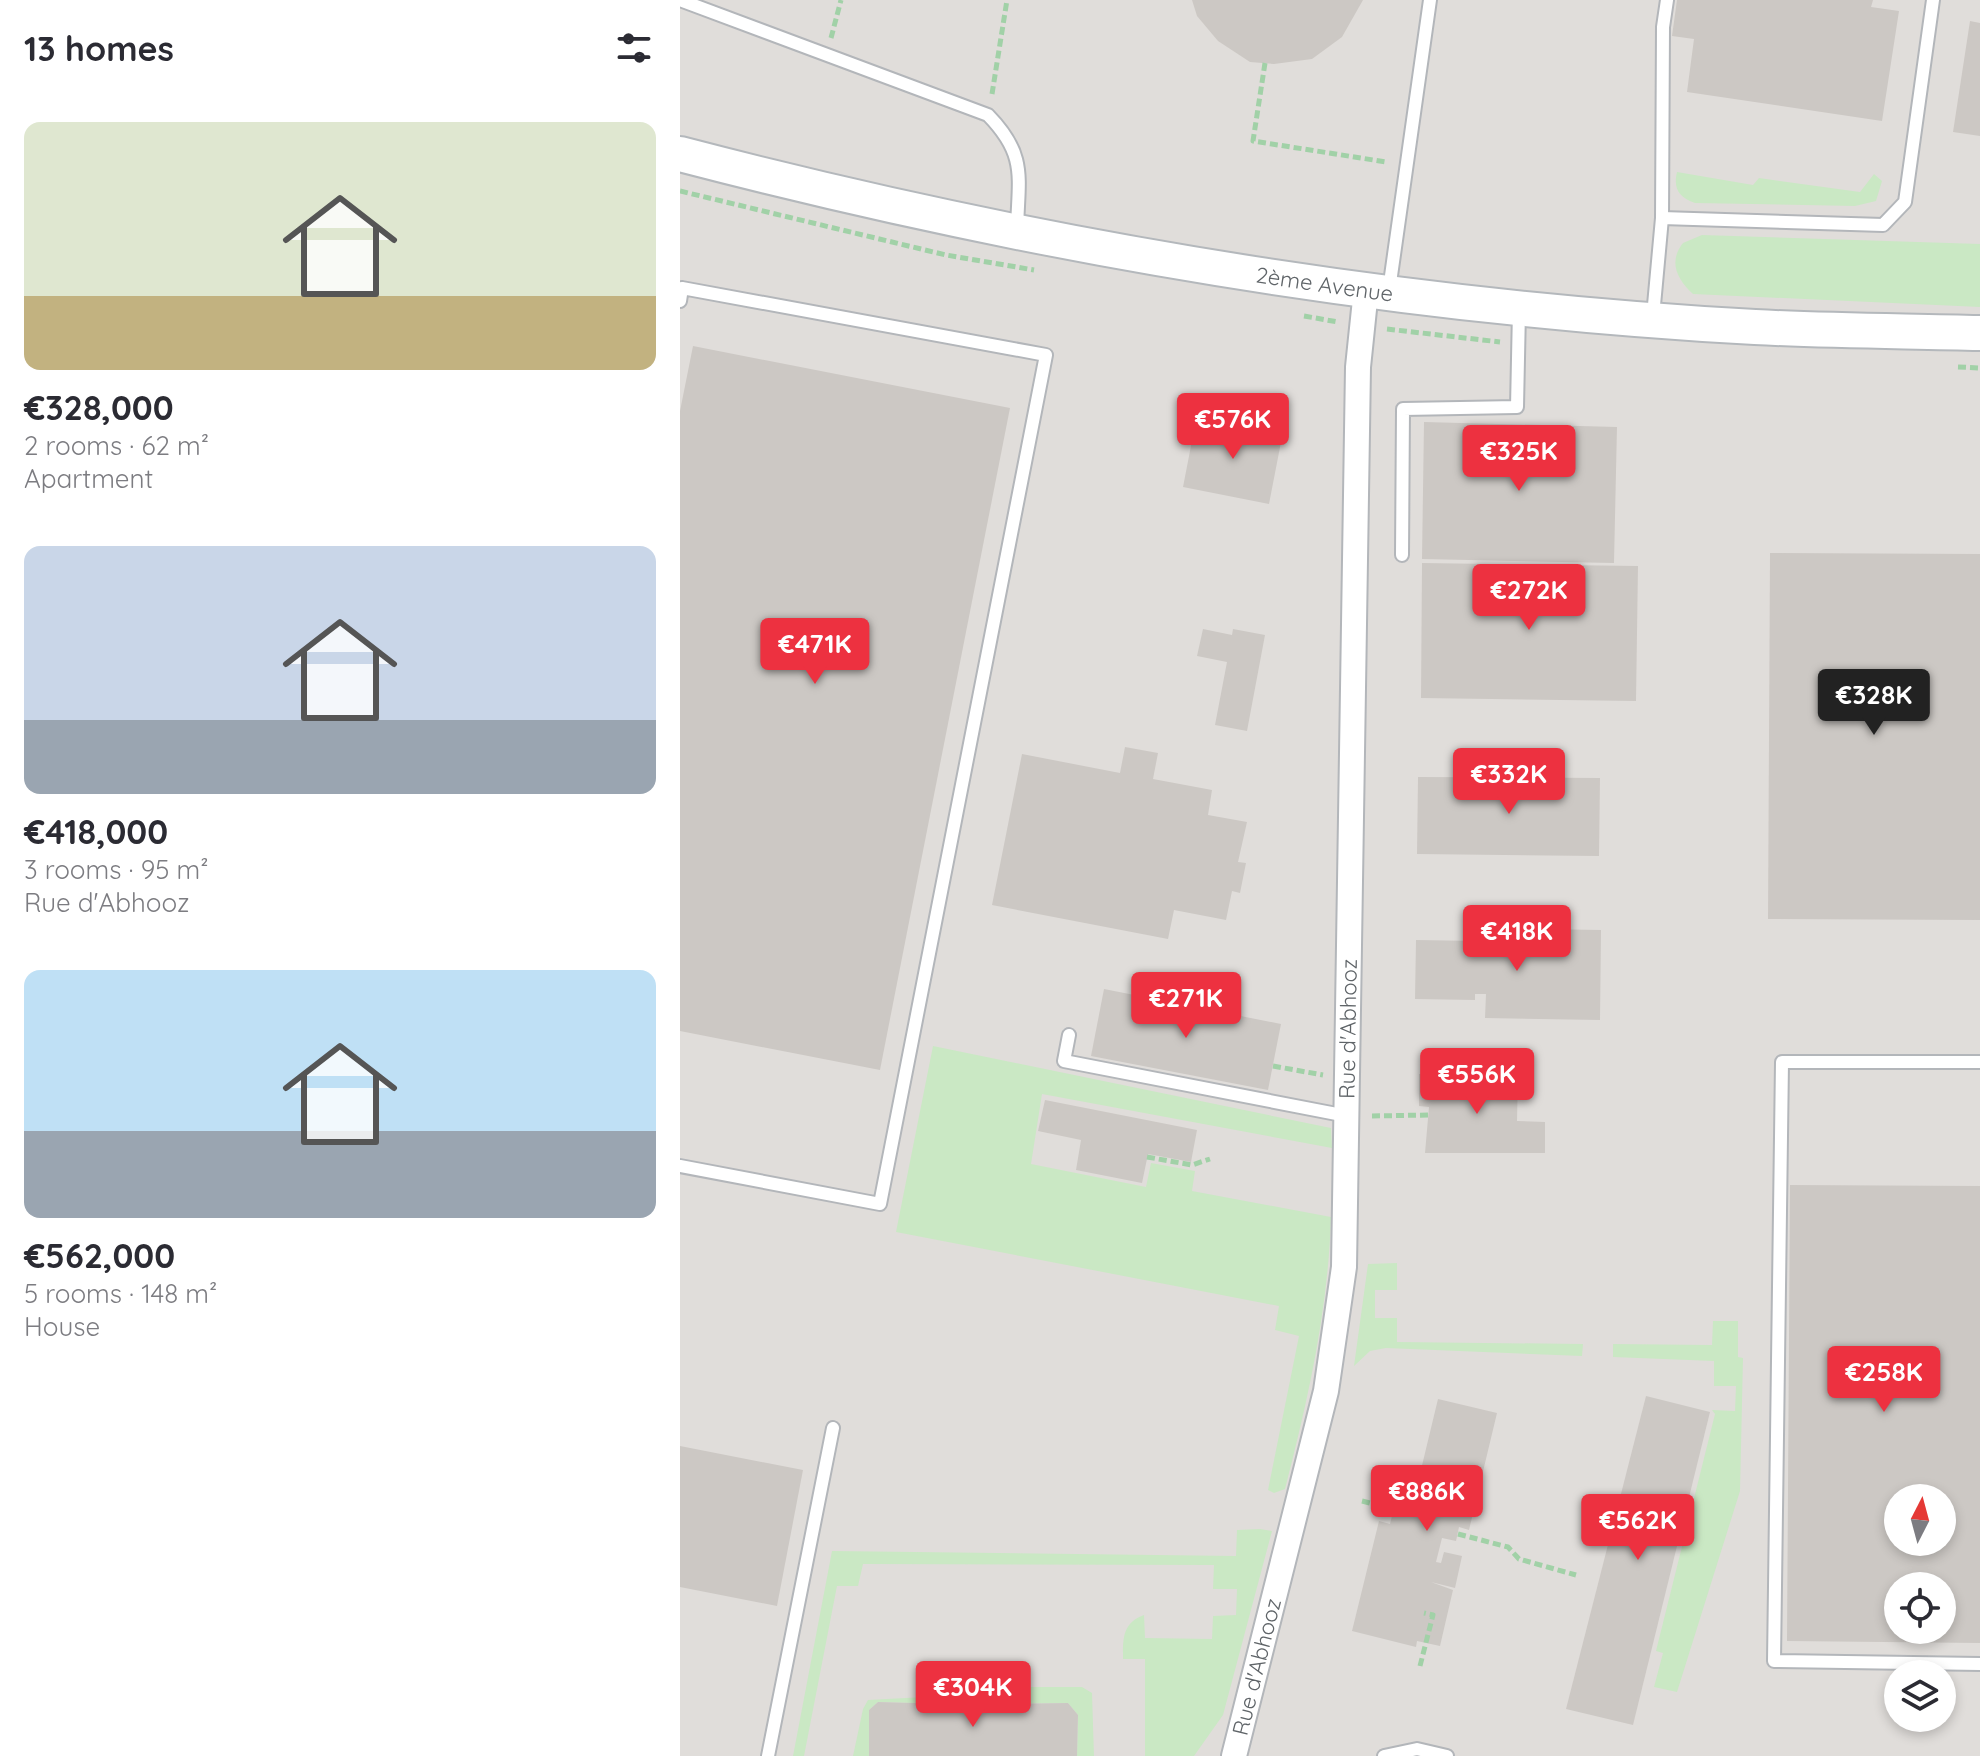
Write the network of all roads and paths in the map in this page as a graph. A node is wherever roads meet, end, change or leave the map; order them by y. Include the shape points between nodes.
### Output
1 (680, 0) edge
2 (841, 0) edge
3 (1007, 0) edge
4 (1430, 0) edge
5 (1667, 0) edge
6 (1933, 0) edge
7 (826, 53) junction
8 (1265, 63) dead end
9 (988, 115) junction
10 (680, 154) edge
11 (1407, 165) junction
12 (1662, 218) junction
13 (1017, 234) junction
14 (1377, 292) junction
15 (680, 301) edge
16 (1519, 307) junction
17 (1653, 320) junction
18 (1980, 333) edge
19 (1402, 555) dead end
20 (1069, 1035) dead end
21 (1980, 1062) edge
22 (1273, 1066) dead end
23 (1348, 1080) junction
24 (1428, 1115) dead end
25 (1347, 1116) junction
26 (1147, 1157) dead end
27 (1210, 1159) dead end
28 (680, 1166) edge
29 (833, 1428) dead end
30 (1362, 1501) dead end
31 (1393, 1509) dead end
32 (1458, 1534) dead end
33 (1576, 1575) dead end
34 (1424, 1613) dead end
35 (1980, 1664) edge
36 (1420, 1666) dead end
37 (768, 1756) edge
38 (1234, 1756) edge
39 (1384, 1756) edge
40 (1447, 1756) edge

1 - 7 lane
2 - 7 path
3 - 9 path
4 - 11 lane
5 - 12 lane
6 - 12 lane via 1905,202 1883,225
7 - 9 lane
8 - 11 path via 1253,141
9 - 13 lane via 1009,136 1019,159
10 - 13 street, 2ème Avenue
11 - 14 lane
12 - 17 lane
13 - 14 street, 2ème Avenue
14 - 16 street, 2ème Avenue
14 - 23 street, Rue d'Abhooz via 1358,367
15 - 28 lane via 682,288 1046,355 880,1204
16 - 17 street, 2ème Avenue
16 - 19 lane via 1517,407 1403,409
17 - 18 street, 2ème Avenue
20 - 25 lane via 1064,1061
21 - 35 lane via 1782,1062 1774,1661
22 - 23 path
23 - 25 street, Rue d'Abhooz
24 - 25 path
25 - 38 street, Rue d'Abhooz via 1338,1326
26 - 27 path via 1192,1165
29 - 37 lane
30 - 31 path
32 - 33 path via 1508,1547 1519,1559
34 - 36 path via 1433,1615
39 - 40 lane via 1417,1749

